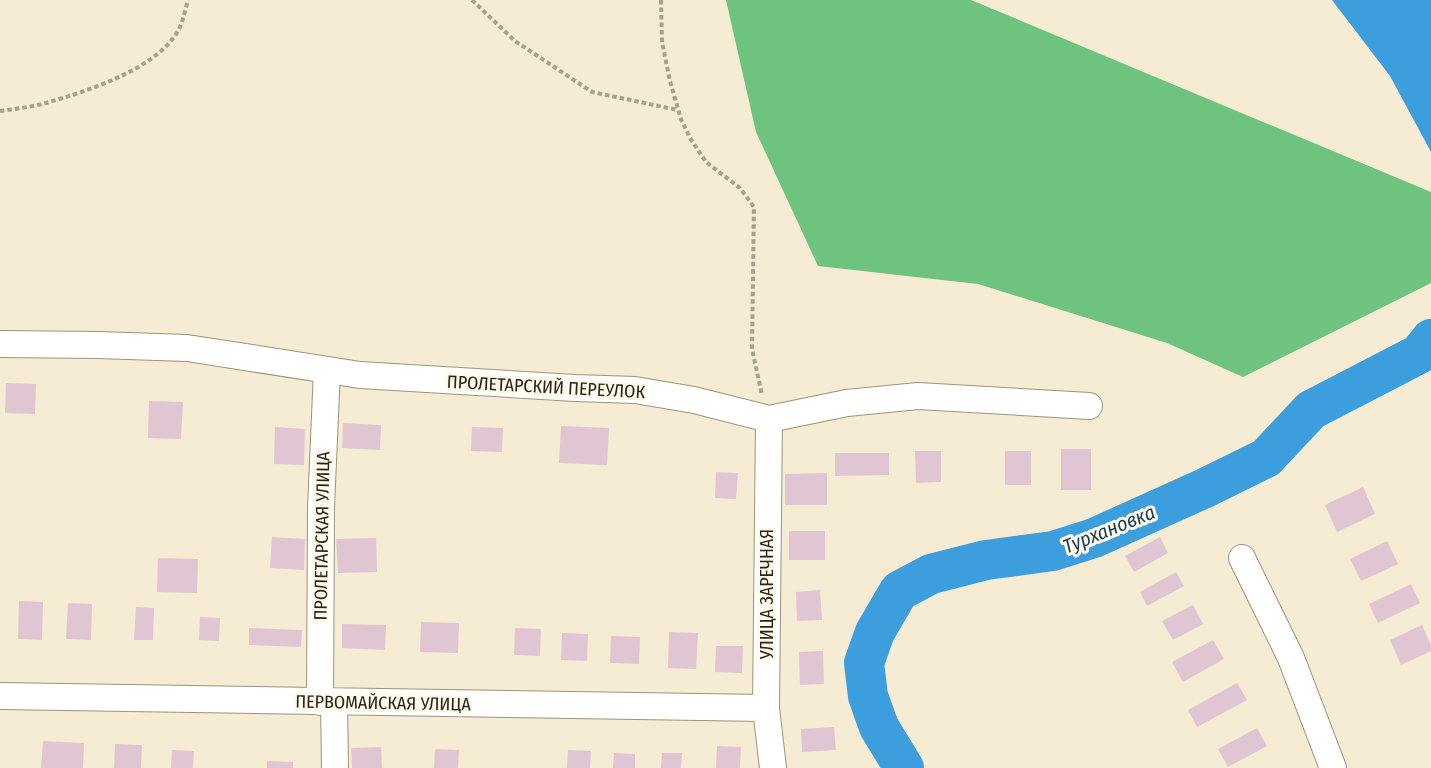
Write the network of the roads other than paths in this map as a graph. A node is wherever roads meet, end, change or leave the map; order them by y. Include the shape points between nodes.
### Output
1 (0, 344) edge
2 (327, 370) junction
3 (1089, 406) dead end
4 (769, 419) junction
5 (1242, 558) dead end
6 (0, 696) edge
7 (327, 702) junction
8 (766, 708) junction
9 (334, 768) edge
10 (773, 768) edge
11 (1334, 768) edge

1 - 2 street, ПРОЛЕТАРСКИЙ ПЕРЕУЛОК via 187,348
2 - 4 street, ПРОЛЕТАРСКИЙ ПЕРЕУЛОК via 635,390
2 - 7 street, ПРОЛЕТАРСКАЯ УЛИЦА via 321,507
3 - 4 street, ПРОЛЕТАРСКИЙ ПЕРЕУЛОК via 918,396 846,403
4 - 8 street, УЛИЦА ЗАРЕЧНАЯ
5 - 11 street via 1291,658
6 - 7 street, ПЕРВОМАЙСКАЯ УЛИЦА
7 - 8 street, ПЕРВОМАЙСКАЯ УЛИЦА
7 - 9 street, ПРОЛЕТАРСКАЯ УЛИЦА
8 - 10 street, УЛИЦА ЗАРЕЧНАЯ

